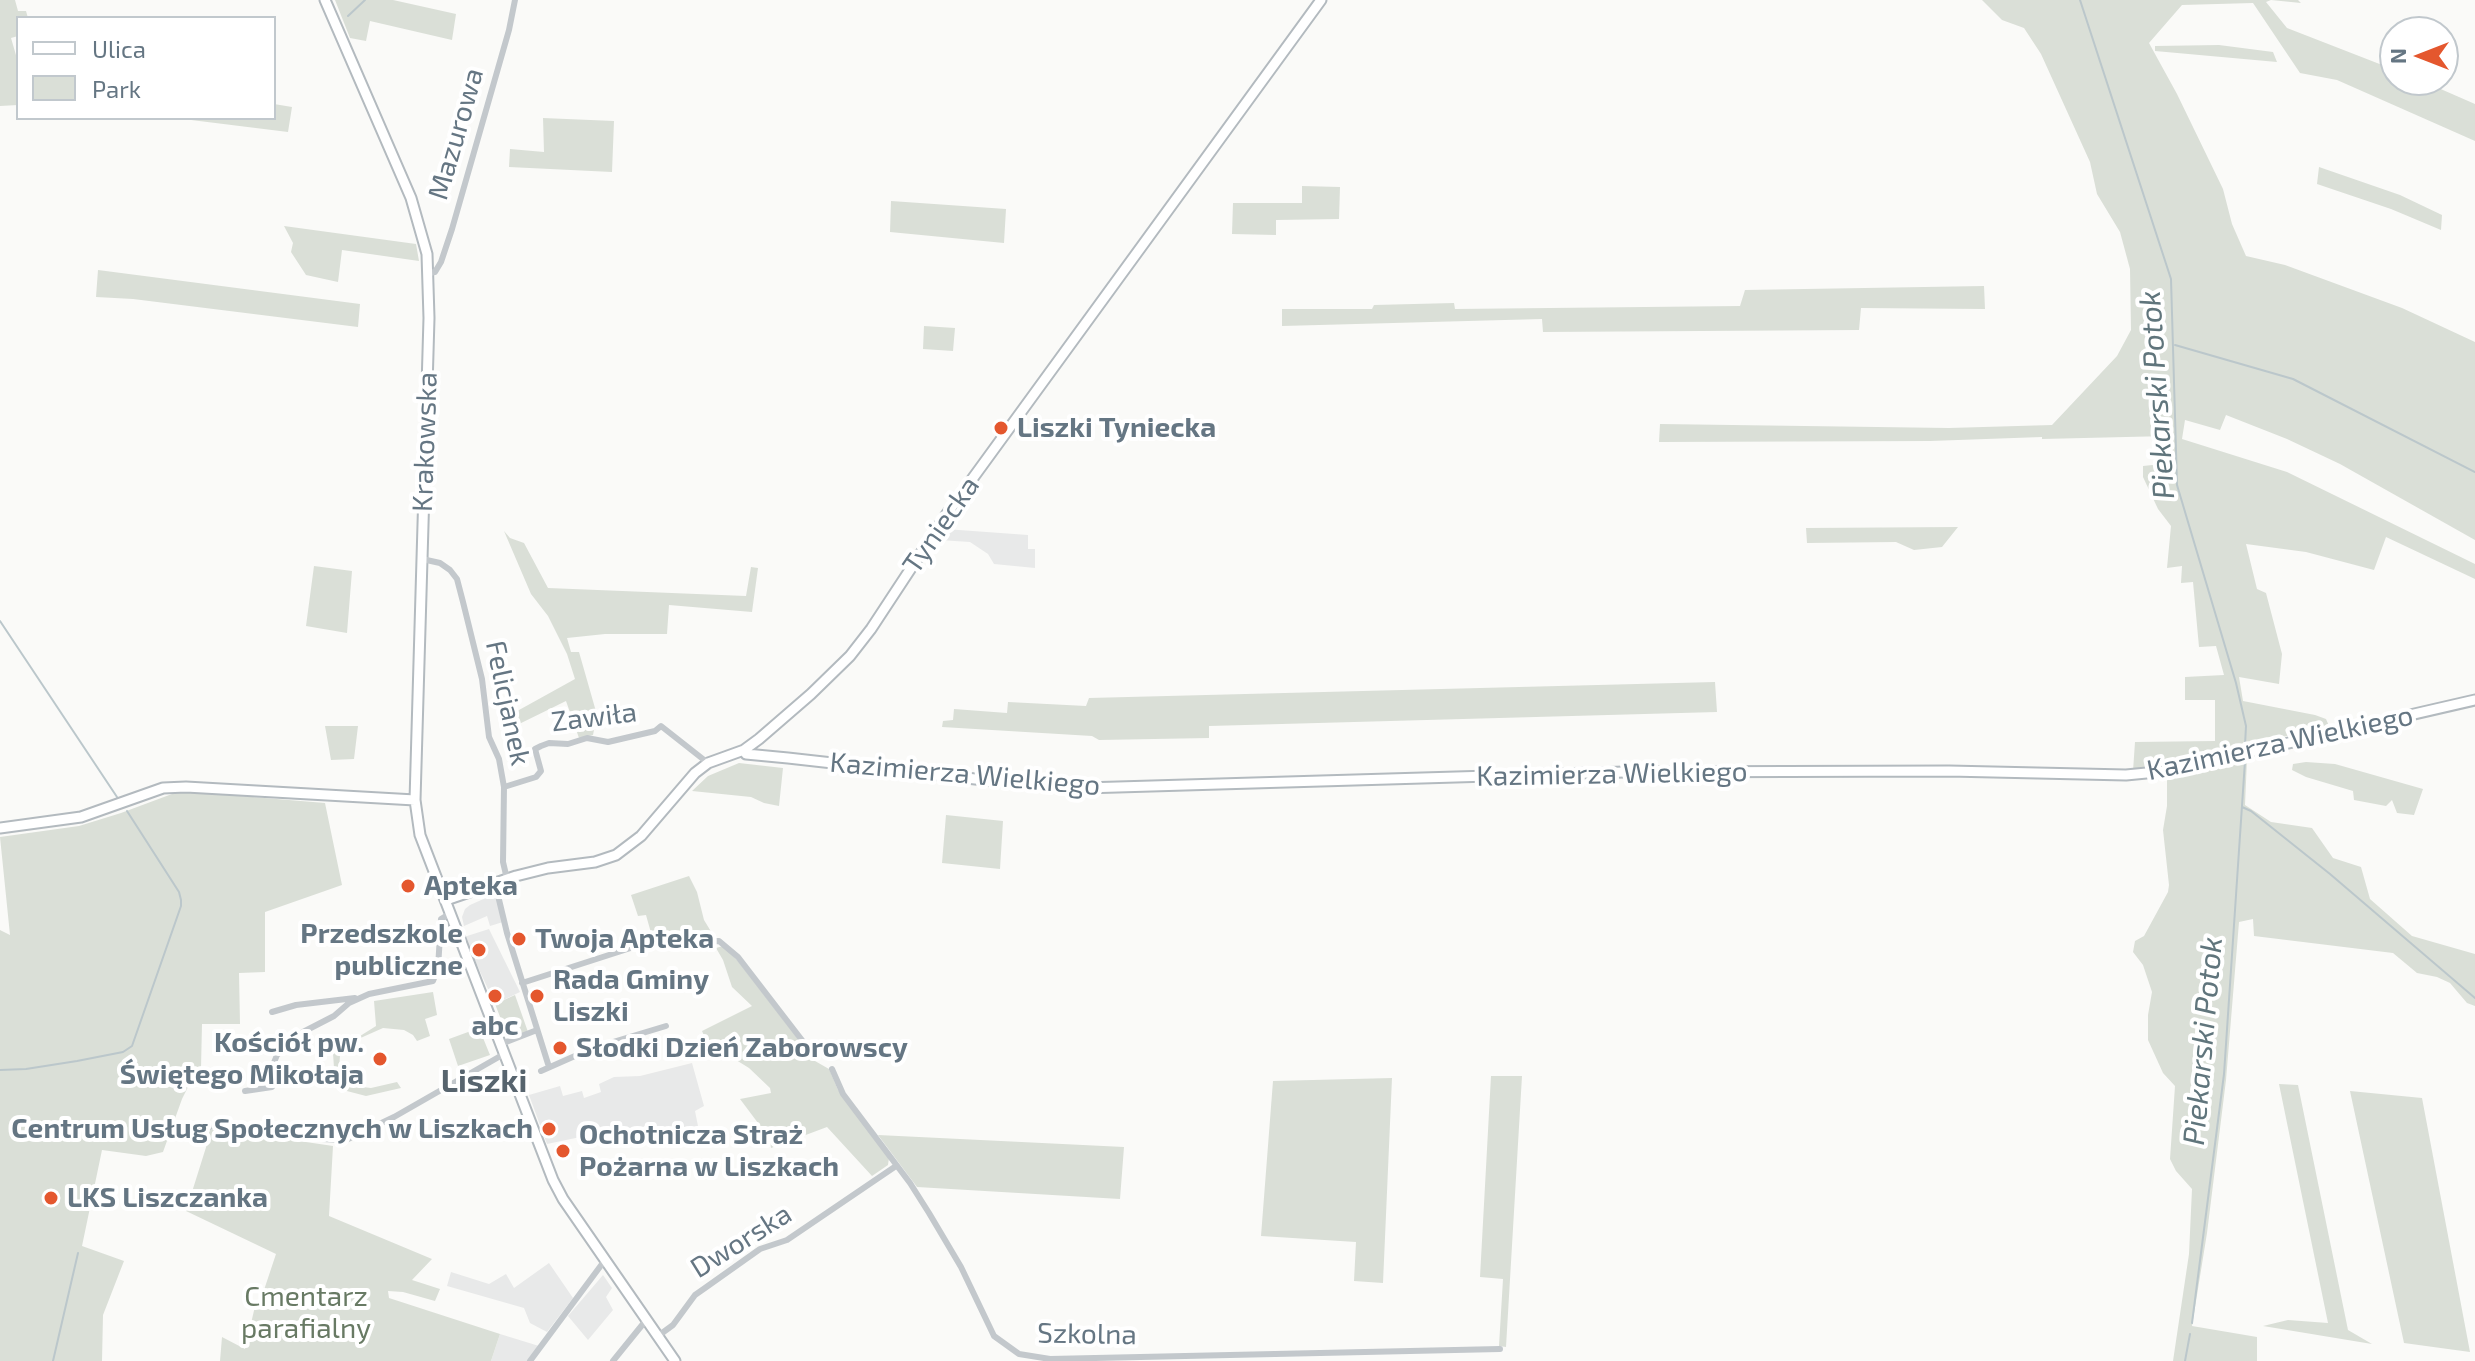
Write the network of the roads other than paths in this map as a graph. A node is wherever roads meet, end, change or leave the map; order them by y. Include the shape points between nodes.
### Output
1 (325, 0) edge
2 (515, 0) edge
3 (1321, 0) edge
4 (429, 273) junction
5 (422, 559) junction
6 (2475, 700) edge
7 (744, 750) junction
8 (708, 763) junction
9 (504, 787) junction
10 (415, 800) junction
11 (0, 828) edge
12 (507, 879) junction
13 (495, 883) junction
14 (446, 900) junction
15 (451, 913) junction
16 (522, 983) junction
17 (359, 997) junction
18 (272, 1012) dead end
19 (666, 1026) dead end
20 (537, 1030) junction
21 (808, 1048) dead end
22 (502, 1049) junction
23 (549, 1067) junction
24 (832, 1069) dead end
25 (541, 1071) dead end
26 (245, 1091) dead end
27 (186, 1131) dead end
28 (896, 1166) junction
29 (605, 1260) junction
30 (647, 1319) junction
31 (658, 1336) junction
32 (1500, 1349) dead end
33 (530, 1361) edge
34 (613, 1361) edge
35 (675, 1361) edge

1 - 4 street, Krakowska via 411,198
2 - 4 street, Mazurowa via 452,229 441,262
3 - 7 street, Tyniecka via 946,515 855,649
4 - 5 street, Krakowska
5 - 9 street, Felicjanek via 440,563 457,579
5 - 10 street, Krakowska
6 - 7 street, Kazimierza Wielkiego via 2135,775 1625,772 1084,788
7 - 8 street, Tyniecka
8 - 9 street, Zawiła via 661,726 608,742 587,738 549,743 535,749 541,771 536,777
8 - 12 street, Tyniecka via 641,836 616,855
9 - 12 street, Felicjanek
10 - 11 street via 163,788 81,817
10 - 14 street, Krakowska via 420,835
12 - 13 street, Tyniecka
13 - 14 street, Tyniecka
13 - 16 street
14 - 15 street, Krakowska
15 - 17 street via 441,919 433,981
15 - 22 street, Krakowska
16 - 20 street
16 - 21 street via 643,944 719,941 738,957
17 - 18 street
17 - 26 street via 277,1055 272,1087
19 - 23 street
20 - 22 street
20 - 23 street
22 - 27 street via 394,1117 346,1140 220,1125
22 - 29 street, Krakowska via 553,1180
23 - 25 street
24 - 28 street, Szkolna via 843,1094
28 - 31 street, Dworska via 695,1295
28 - 32 street, Szkolna via 961,1267 994,1336 1019,1354 1050,1359
29 - 30 street, Krakowska
29 - 33 street
30 - 31 street, Krakowska
30 - 34 street
31 - 35 street, Krakowska

